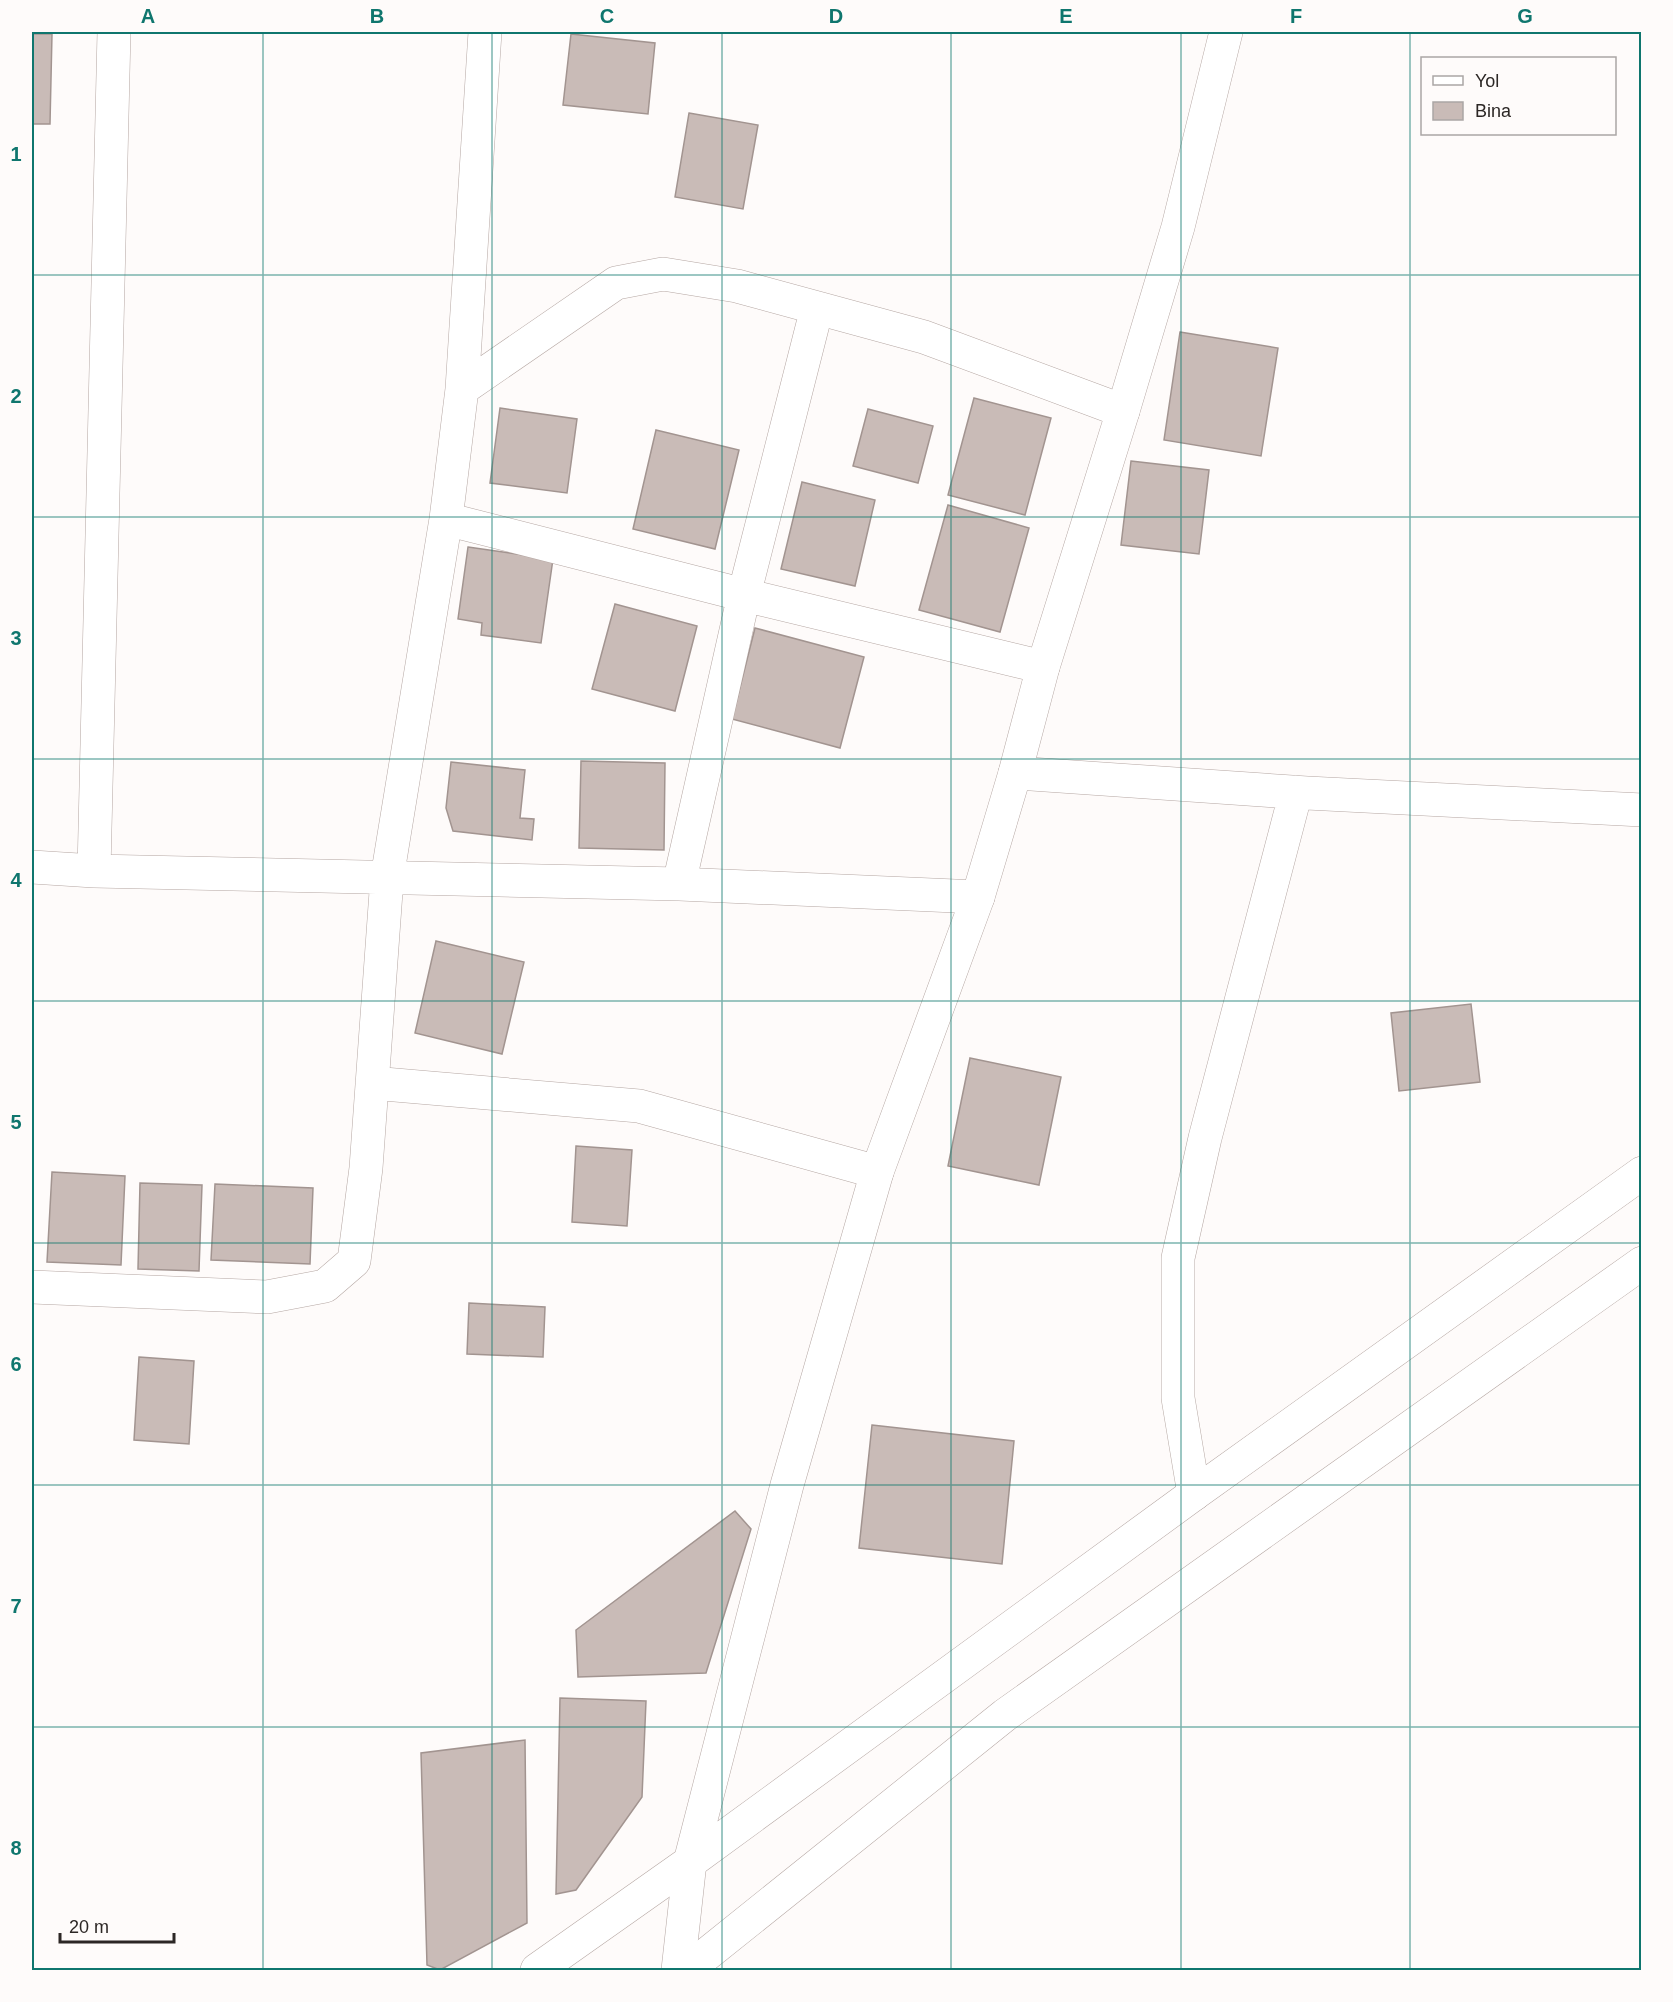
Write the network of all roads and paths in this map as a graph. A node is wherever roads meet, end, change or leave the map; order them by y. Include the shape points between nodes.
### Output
1 (114, 32) edge
2 (485, 32) edge
3 (1226, 32) edge
4 (817, 308) junction
5 (462, 389) junction
6 (1124, 411) junction
7 (446, 519) junction
8 (744, 595) junction
9 (1043, 667) junction
10 (1015, 773) junction
11 (1296, 792) junction
12 (1641, 810) edge
13 (32, 867) edge
14 (94, 871) junction
15 (387, 878) junction
16 (679, 884) junction
17 (978, 897) junction
18 (372, 1083) junction
19 (877, 1172) junction
20 (1641, 1173) edge
21 (1641, 1263) edge
22 (32, 1287) edge
23 (1194, 1494) junction
24 (690, 1862) junction
25 (537, 1971) edge
26 (678, 1971) edge
27 (687, 1971) edge

1 - 14 street
2 - 5 street
3 - 6 street via 1178,227
4 - 5 street via 737,286 663,274 616,283
4 - 6 street via 924,337
4 - 8 street
5 - 7 street
6 - 9 street
7 - 8 street
7 - 15 street
8 - 9 street
8 - 16 street
9 - 10 street
10 - 11 street
10 - 17 street
11 - 12 street
11 - 23 street via 1205,1138 1178,1258 1178,1398
13 - 14 street
14 - 15 street
15 - 16 street
15 - 18 street
16 - 17 street
17 - 19 street
18 - 19 street via 639,1106
18 - 22 street via 354,1261 325,1286 267,1297
19 - 24 street via 787,1485
20 - 23 street
21 - 27 street via 1005,1715
23 - 24 street
24 - 25 street
24 - 26 street

